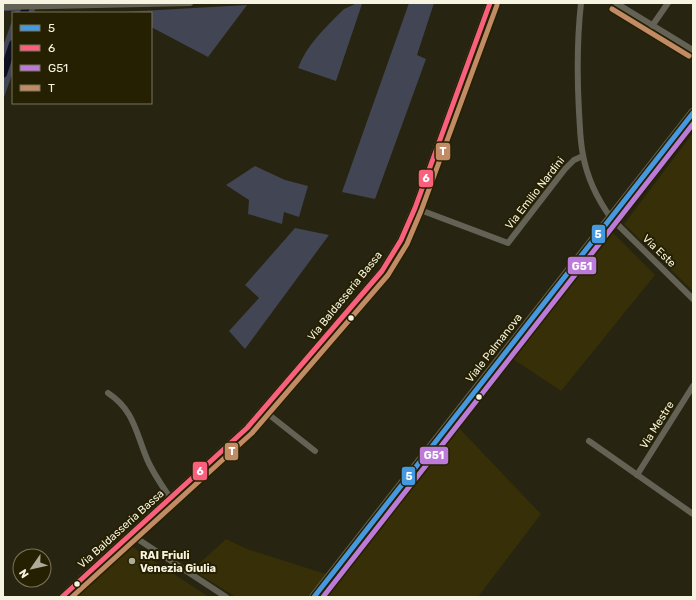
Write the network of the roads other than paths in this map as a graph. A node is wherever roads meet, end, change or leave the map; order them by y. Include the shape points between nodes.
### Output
1 (190, 3) edge
2 (490, 3) edge
3 (582, 3) edge
4 (618, 3) edge
5 (668, 3) edge
6 (3, 7) edge
7 (652, 26) junction
8 (693, 50) edge
9 (693, 114) edge
10 (583, 156) junction
11 (415, 208) junction
12 (611, 218) junction
13 (693, 299) edge
14 (693, 386) edge
15 (108, 393) dead end
16 (263, 410) junction
17 (589, 441) dead end
18 (315, 451) dead end
19 (637, 475) junction
20 (171, 499) junction
21 (693, 514) edge
22 (130, 534) junction
23 (62, 597) edge
24 (226, 597) edge
25 (314, 597) edge

1 - 6 street
2 - 11 street, Via Baldasseria Bassa
3 - 10 street via 578,81
4 - 7 street
5 - 7 street
7 - 8 street
9 - 12 main road, Viale Palmanova
10 - 11 street, Via Emilio Nardini via 574,160 565,169 508,243
10 - 12 street via 595,190
11 - 16 street, Via Baldasseria Bassa via 401,240 382,271
12 - 13 street, Via Este
12 - 25 main road, Viale Palmanova
14 - 19 street, Via Mestre
15 - 20 street via 121,402 134,422 148,460
16 - 18 street
16 - 20 street, Via Baldasseria Bassa via 232,443
17 - 19 street
19 - 21 street
20 - 22 street, Via Baldasseria Bassa
22 - 23 street, Via Baldasseria Bassa
22 - 24 street

